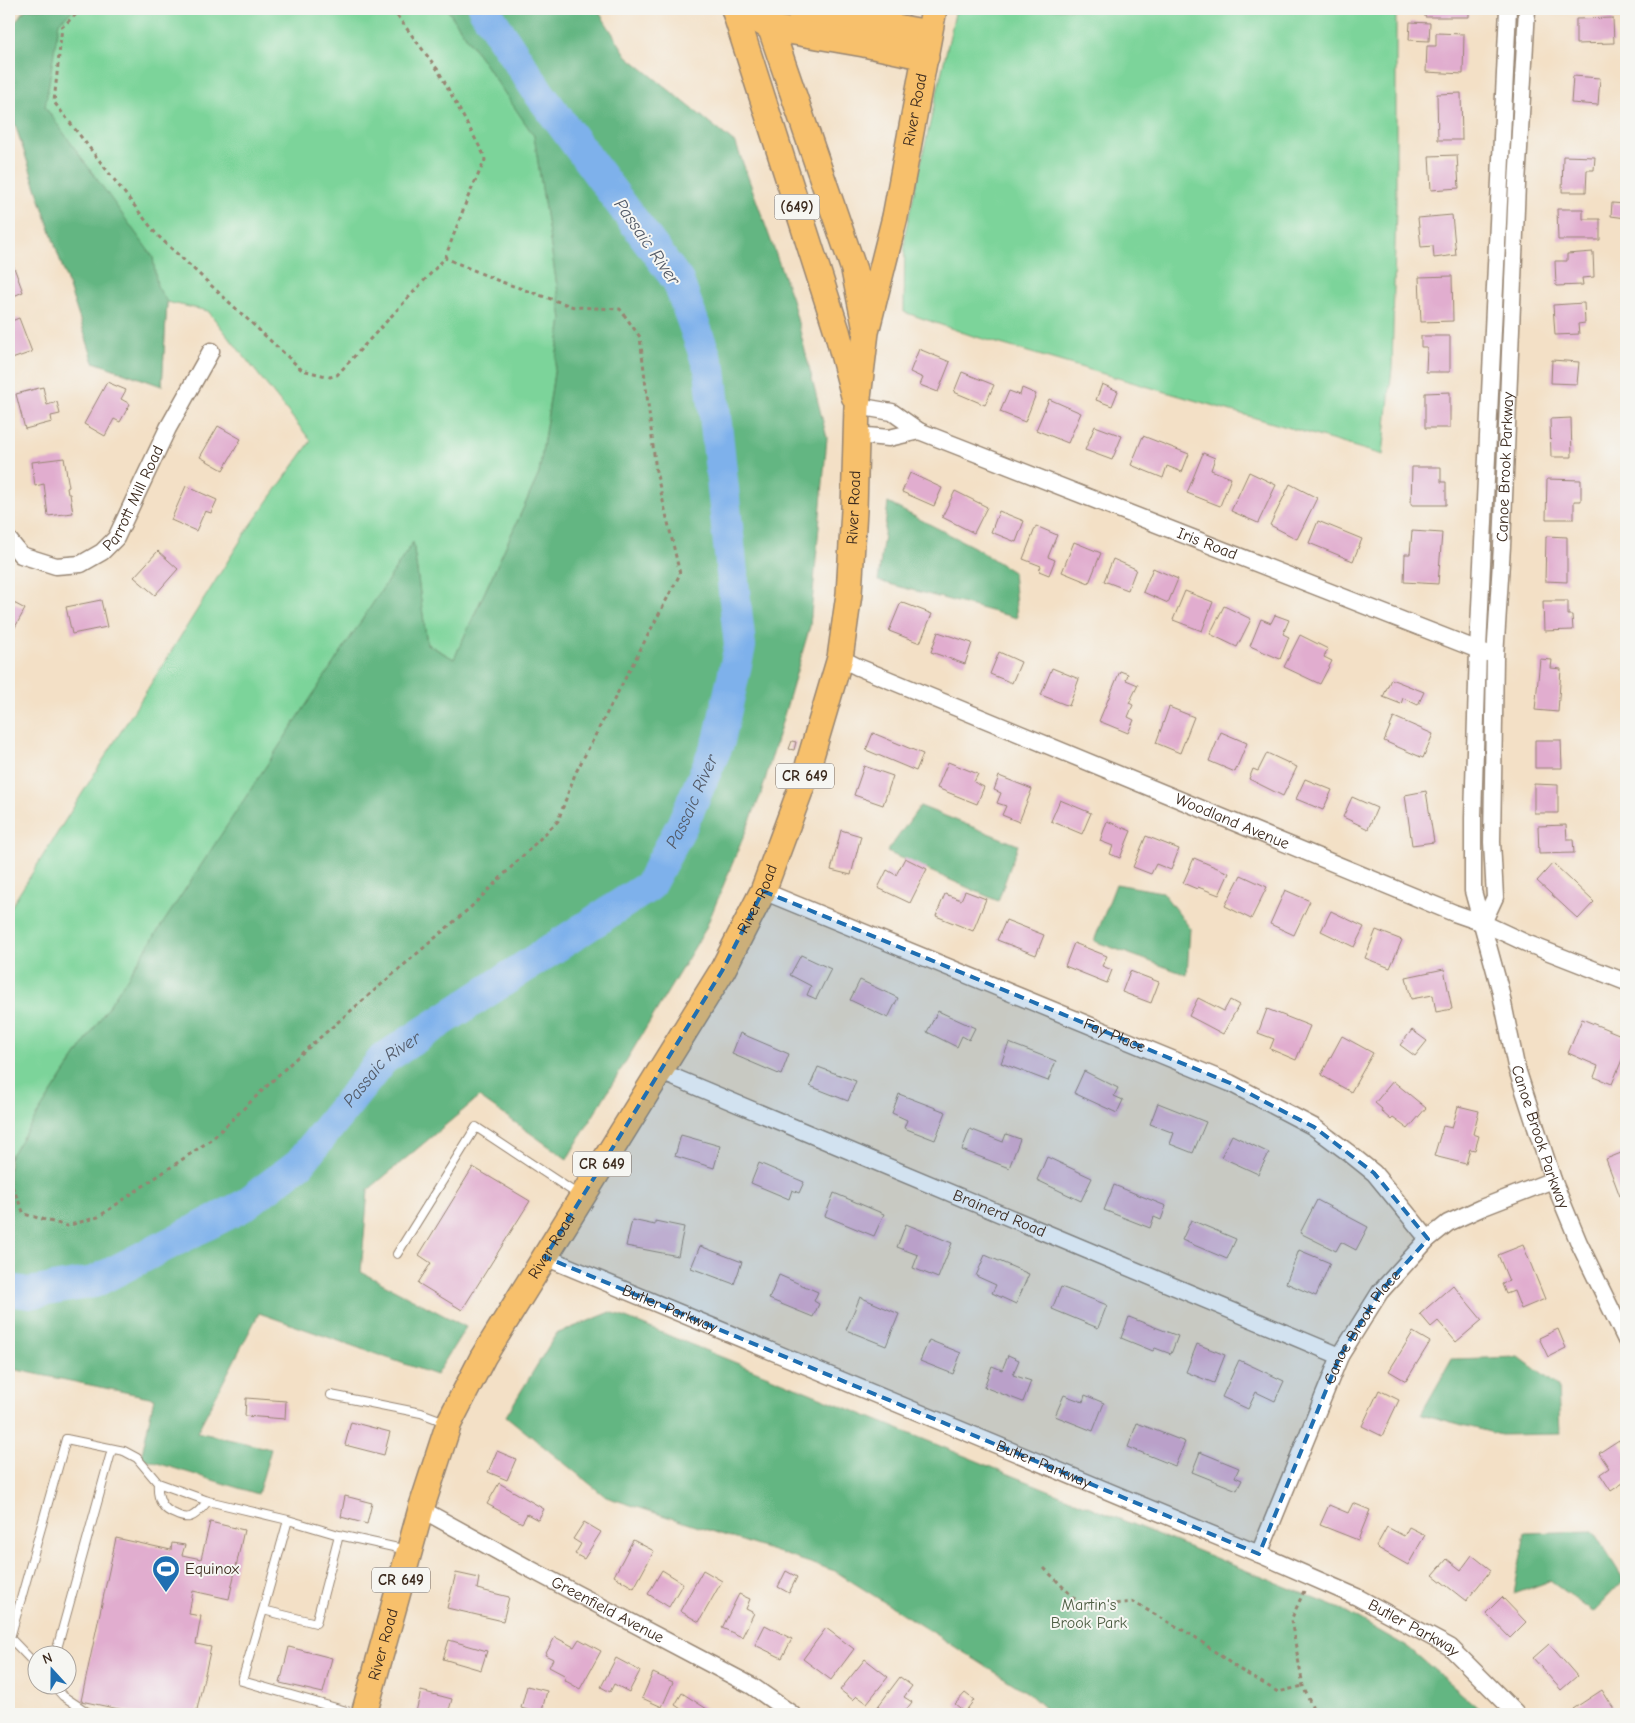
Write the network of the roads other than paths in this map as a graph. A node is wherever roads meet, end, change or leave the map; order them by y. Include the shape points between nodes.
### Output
1 (735, 9) edge
2 (797, 9) edge
3 (900, 9) edge
4 (934, 9) edge
5 (1508, 9) edge
6 (1527, 9) edge
7 (768, 18) edge
8 (869, 21) junction
9 (927, 45) junction
10 (866, 332) junction
11 (211, 351) dead end
12 (857, 406) junction
13 (919, 431) junction
14 (856, 435) junction
15 (9, 540) edge
16 (1478, 650) junction
17 (1495, 657) junction
18 (840, 658) junction
19 (763, 891) junction
20 (1483, 923) junction
21 (1626, 982) edge
22 (659, 1071) junction
23 (1553, 1180) junction
24 (582, 1198) junction
25 (1428, 1239) junction
26 (397, 1254) dead end
27 (545, 1257) junction
28 (1626, 1340) edge
29 (1340, 1356) junction
30 (331, 1395) dead end
31 (449, 1423) junction
32 (112, 1448) junction
33 (158, 1483) junction
34 (208, 1501) junction
35 (421, 1509) junction
36 (288, 1520) junction
37 (338, 1535) junction
38 (409, 1551) junction
39 (1259, 1554) junction
40 (263, 1610) junction
41 (58, 1646) edge
42 (28, 1657) edge
43 (63, 1696) edge
44 (90, 1714) edge
45 (357, 1714) edge
46 (364, 1714) edge
47 (792, 1714) edge
48 (1517, 1714) edge

1 - 7 main road
1 - 12 main road, (649) via 837,331
2 - 8 main road
3 - 8 main road
4 - 9 main road, River Road / (649)
5 - 16 street, Canoe Brook Parkway
6 - 17 street, Canoe Brook Parkway
7 - 9 main road via 864,44
7 - 10 main road, (649) via 854,270
8 - 9 main road
9 - 10 main road, River Road / (649) via 895,217
10 - 12 main road, River Road / (649)
11 - 15 street, Parrott Mill Road via 168,428 116,538 102,552 81,564 56,566 21,556
12 - 13 street, Iris Road via 892,412
12 - 14 main road, River Road / CR 649
13 - 14 street via 889,438
13 - 16 street, Iris Road
14 - 18 main road, River Road / CR 649 via 849,594
16 - 17 street, Iris Road
16 - 20 street, Canoe Brook Parkway via 1473,891
17 - 20 street, Canoe Brook Parkway via 1494,896
18 - 19 main road, River Road / CR 649 via 803,783
18 - 20 street, Woodland Avenue
19 - 22 main road, River Road / CR 649 via 722,971
19 - 25 street, Fay Place via 1230,1083 1314,1128 1374,1173
20 - 21 street, Woodland Avenue
20 - 23 street, Canoe Brook Parkway via 1516,1066
22 - 24 main road, River Road / CR 649
22 - 29 street, Brainerd Road
23 - 25 street, Canoe Brook Place via 1448,1223
23 - 28 street, Canoe Brook Parkway
24 - 26 lane via 476,1127
24 - 27 main road, River Road / CR 649
25 - 29 street, Canoe Brook Place via 1380,1292
27 - 31 main road, River Road / CR 649 via 483,1357
27 - 39 street, Butler Parkway
29 - 39 street, Canoe Brook Place
30 - 31 lane via 421,1413
31 - 35 main road, River Road / CR 649
32 - 33 lane via 137,1458
32 - 41 lane
32 - 42 lane via 66,1439 10,1638
33 - 34 lane
33 - 34 lane via 160,1501 168,1512 181,1517 191,1517
34 - 36 lane
35 - 38 main road, River Road / CR 649
35 - 47 street, Greenfield Avenue via 752,1686
36 - 37 lane
36 - 40 lane
37 - 38 lane
37 - 40 lane via 316,1622
38 - 46 main road, River Road / CR 649
39 - 48 street, Butler Parkway via 1357,1597 1450,1647
40 - 45 lane via 242,1681
43 - 44 lane

